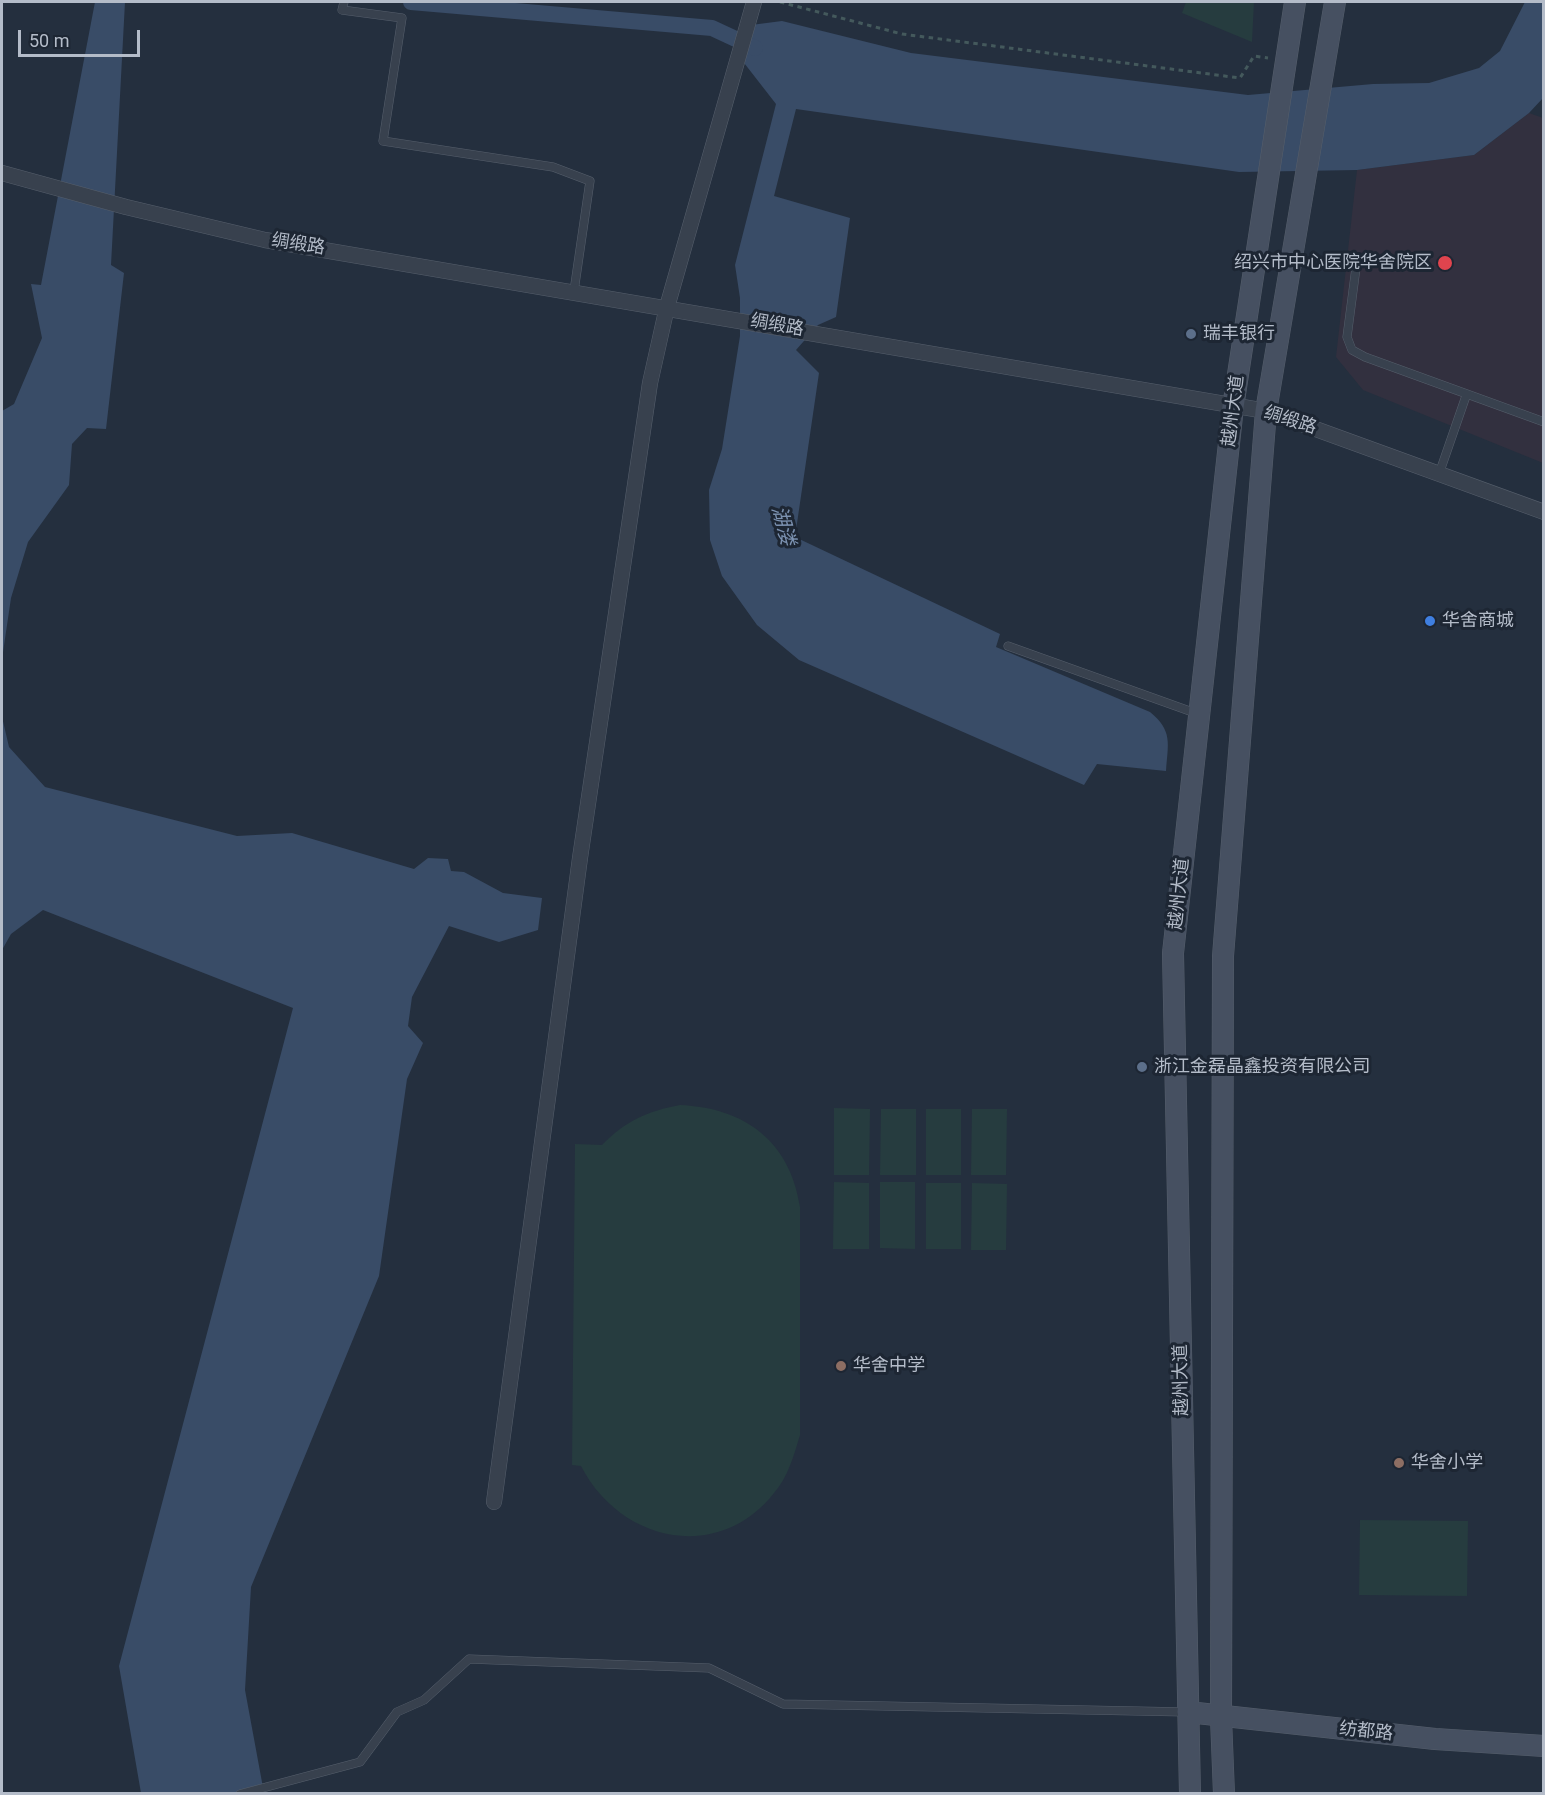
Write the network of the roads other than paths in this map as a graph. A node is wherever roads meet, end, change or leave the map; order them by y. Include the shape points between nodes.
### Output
1 (754, 2) edge
2 (1295, 2) edge
3 (1335, 2) edge
4 (343, 6) edge
5 (2, 173) edge
6 (1357, 260) dead end
7 (574, 291) junction
8 (667, 307) junction
9 (1466, 396) junction
10 (1233, 407) junction
11 (1266, 411) junction
12 (1544, 422) edge
13 (1440, 474) junction
14 (1544, 512) edge
15 (1008, 646) dead end
16 (1199, 714) junction
17 (494, 1502) dead end
18 (1188, 1712) junction
19 (1221, 1718) junction
20 (1544, 1746) edge
21 (240, 1794) edge
22 (1190, 1794) edge
23 (1224, 1794) edge

1 - 8 street
2 - 10 main road, 越州大道
3 - 11 main road, 越州大道
4 - 7 lane via 402,18 383,141 553,167 590,181
5 - 7 street, 绸缎路 via 265,240
6 - 9 lane via 1347,337 1352,350
7 - 8 street, 绸缎路
8 - 10 street, 绸缎路
8 - 17 street via 650,383 583,834
9 - 12 lane
9 - 13 lane
10 - 11 street, 绸缎路
10 - 16 main road, 越州大道
11 - 13 street, 绸缎路
11 - 19 main road, 越州大道 via 1223,956
13 - 14 street, 绸缎路
15 - 16 lane
16 - 18 main road, 越州大道 via 1173,953
18 - 19 main road, 纺都路
18 - 21 lane via 783,1704 709,1668 469,1659 424,1700 397,1712 360,1762
18 - 22 main road, 越州大道
19 - 20 main road, 纺都路
19 - 23 main road, 越州大道

